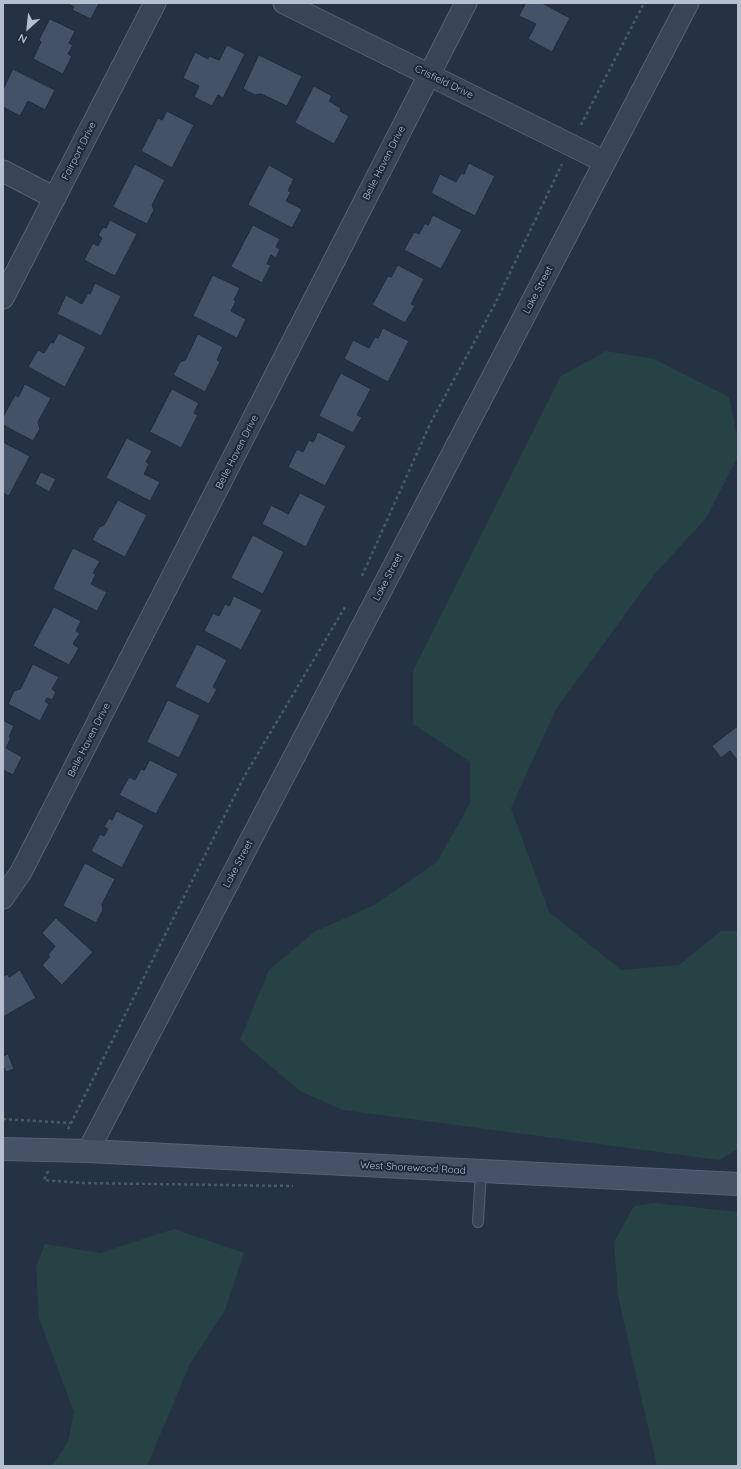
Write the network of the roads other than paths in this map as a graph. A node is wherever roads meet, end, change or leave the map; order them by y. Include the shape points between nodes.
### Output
1 (155, 3) edge
2 (284, 3) edge
3 (466, 3) edge
4 (688, 3) edge
5 (429, 75) junction
6 (605, 162) junction
7 (3, 171) edge
8 (55, 198) junction
9 (3, 298) edge
10 (3, 898) edge
11 (3, 1149) edge
12 (88, 1151) junction
13 (481, 1171) junction
14 (738, 1184) edge
15 (478, 1222) dead end

1 - 8 street, Fairport Drive
2 - 5 street, Crisfield Drive
3 - 5 street, Belle Haven Drive
4 - 6 street, Lake Street
5 - 6 street, Crisfield Drive
5 - 10 street, Belle Haven Drive via 21,872
6 - 12 street, Lake Street
7 - 8 street
8 - 9 street, Fairport Drive
11 - 12 main road, West Shorewood Road
12 - 13 main road, West Shorewood Road
13 - 14 main road, West Shorewood Road
13 - 15 lane

